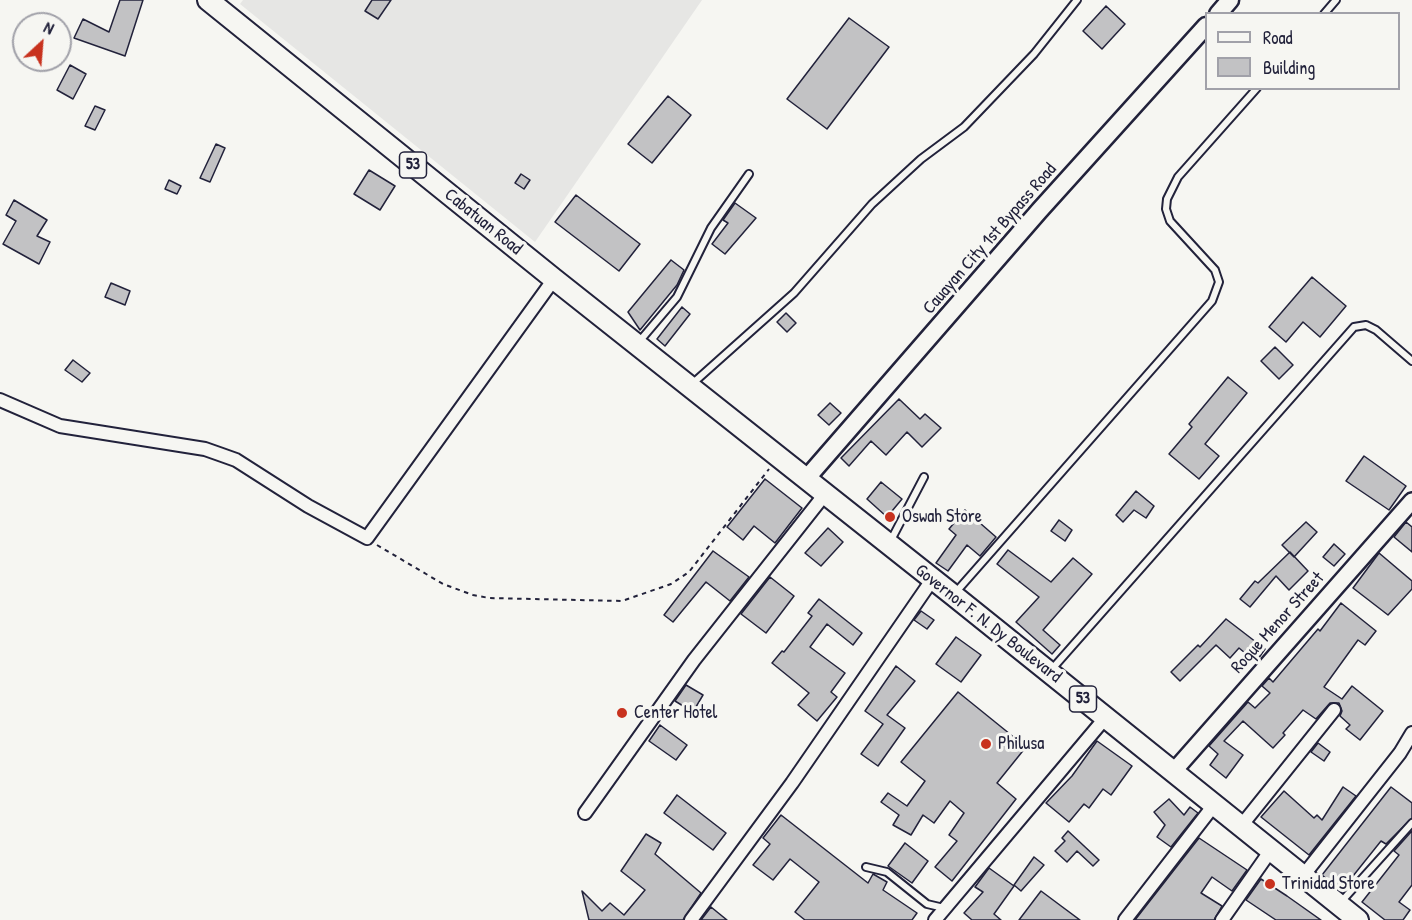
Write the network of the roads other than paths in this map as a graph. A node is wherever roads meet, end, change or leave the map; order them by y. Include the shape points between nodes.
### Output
1 (208, 0) edge
2 (1077, 0) edge
3 (1230, 0) edge
4 (1336, 0) edge
5 (1220, 12) edge
6 (1326, 12) edge
7 (1205, 27) edge
8 (1255, 90) edge
9 (749, 174) dead end
10 (554, 279) junction
11 (618, 330) joint
12 (637, 345) junction
13 (1412, 361) edge
14 (689, 386) junction
15 (0, 400) edge
16 (924, 477) dead end
17 (806, 479) junction
18 (825, 494) junction
19 (1412, 501) edge
20 (888, 545) junction
21 (932, 580) junction
22 (953, 595) junction
23 (1049, 672) junction
24 (1334, 710) dead end
25 (1106, 717) junction
26 (1412, 733) edge
27 (1173, 772) junction
28 (1214, 805) junction
29 (585, 813) dead end
30 (1412, 823) edge
31 (1241, 826) junction
32 (1271, 850) junction
33 (866, 867) dead end
34 (1303, 876) junction
35 (1339, 904) junction
36 (945, 909) junction
37 (691, 920) edge
38 (935, 920) edge
39 (1125, 920) edge
40 (1222, 920) edge
41 (1358, 920) edge

1 - 10 highway, Cabatuan Road / 53
2 - 14 lane via 1034,54 964,127 921,159 872,204 786,301
3 - 5 main road
4 - 6 lane
7 - 17 main road, Cauayan City 1st Bypass Road
8 - 22 lane via 1178,177 1167,199 1170,221 1215,270 1219,282 1212,301
9 - 12 lane via 711,228 677,297
10 - 11 highway, Cabatuan Road / 53
10 - 15 street via 367,538 222,454 60,426
11 - 12 highway, Governor F. N. Dy Boulevard / 53
12 - 14 highway, Governor F. N. Dy Boulevard / 53
13 - 23 lane via 1376,330 1365,325 1354,327
14 - 17 highway, Governor F. N. Dy Boulevard / 53
16 - 20 lane
17 - 18 highway, Governor F. N. Dy Boulevard / 53
18 - 20 highway, Governor F. N. Dy Boulevard / 53
18 - 29 street via 694,660
19 - 27 street, Roque Menor Street
20 - 21 highway, Governor F. N. Dy Boulevard / 53
21 - 22 highway, Governor F. N. Dy Boulevard / 53
21 - 37 street
22 - 23 highway, Governor F. N. Dy Boulevard / 53
23 - 25 highway, Governor F. N. Dy Boulevard / 53
24 - 31 street
25 - 27 highway, Governor F. N. Dy Boulevard / 53
25 - 36 street
26 - 34 street
27 - 28 highway, Governor F. N. Dy Boulevard / 53
28 - 31 highway, Governor F. N. Dy Boulevard / 53
28 - 39 street
30 - 35 lane
31 - 32 highway, Governor F. N. Dy Boulevard / 53
32 - 34 highway, Governor F. N. Dy Boulevard / 53
32 - 40 street
33 - 36 lane via 887,873 927,904
34 - 35 highway, Governor F. N. Dy Boulevard / 53
35 - 41 highway, Governor F. N. Dy Boulevard / 53
36 - 38 street

